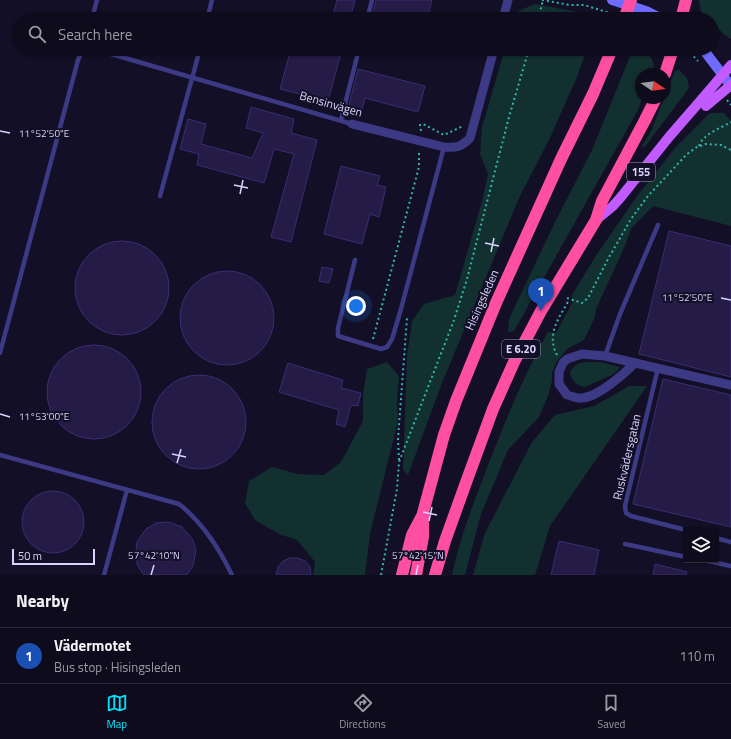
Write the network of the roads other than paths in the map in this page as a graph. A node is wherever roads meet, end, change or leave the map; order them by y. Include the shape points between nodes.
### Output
1 (97, 0) edge
2 (212, 0) edge
3 (372, 0) edge
4 (508, 0) edge
5 (612, 0) edge
6 (631, 0) edge
7 (94, 12) edge
8 (209, 12) edge
9 (369, 12) edge
10 (505, 12) edge
11 (624, 12) edge
12 (648, 12) edge
13 (80, 56) edge
14 (118, 56) edge
15 (198, 56) edge
16 (357, 56) edge
17 (492, 56) edge
18 (609, 56) edge
19 (672, 56) edge
20 (708, 56) edge
21 (731, 65) edge
22 (667, 68) edge
23 (192, 78) junction
24 (731, 86) edge
25 (702, 103) junction
26 (653, 104) edge
27 (341, 120) junction
28 (352, 124) joint
29 (444, 147) junction
30 (160, 196) dead end
31 (596, 220) junction
32 (658, 224) dead end
33 (355, 260) dead end
34 (0, 353) edge
35 (605, 356) junction
36 (635, 363) junction
37 (658, 368) junction
38 (731, 385) edge
39 (0, 455) edge
40 (127, 490) junction
41 (423, 513) junction
42 (683, 529) edge
43 (719, 539) edge
44 (445, 542) junction
45 (731, 542) edge
46 (625, 544) dead end
47 (683, 556) edge
48 (717, 563) edge
49 (731, 566) edge
50 (104, 575) edge
51 (232, 575) edge
52 (402, 575) edge
53 (416, 575) edge
54 (436, 575) edge
55 (443, 575) edge

1 - 7 lane
2 - 8 lane
3 - 9 lane
4 - 10 street
5 - 12 street
6 - 11 highway, bridge
13 - 34 lane
14 - 23 lane, Bensinvägen
15 - 23 lane
16 - 27 lane
17 - 29 street, Bensinvägen via 470,138 455,148
18 - 41 highway, Hisingsleden via 560,159 478,346 444,435
19 - 22 highway
20 - 24 street
21 - 25 main road, bridge
23 - 27 lane, Bensinvägen
23 - 30 lane
24 - 25 main road, bridge
25 - 31 main road, 155 via 669,137 613,206
26 - 31 highway, E 6.20 via 602,202
27 - 28 lane, Bensinvägen
28 - 29 street, Bensinvägen
29 - 33 lane via 392,339 387,347 381,349 338,336
31 - 44 highway, E 6.20 via 541,311 514,362 493,409
32 - 35 lane
35 - 36 street
35 - 36 street via 582,354 563,363 559,384 567,395 582,398 595,394
36 - 37 street
37 - 38 street
37 - 42 lane, Ruskvädersgatan via 625,506 626,513
39 - 40 lane
40 - 50 lane
40 - 51 lane via 179,504 192,514 207,532
41 - 52 highway via 412,534
41 - 53 highway, Hisingsleden via 423,537
43 - 45 lane
44 - 54 highway, E 6.20
44 - 55 highway
46 - 47 lane
48 - 49 lane

